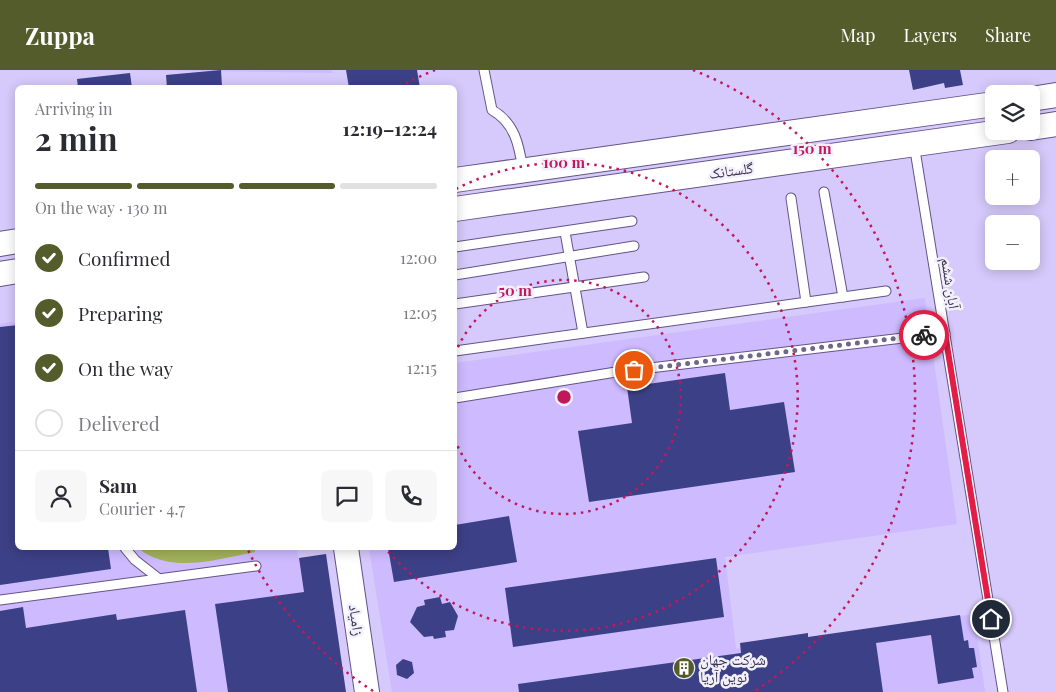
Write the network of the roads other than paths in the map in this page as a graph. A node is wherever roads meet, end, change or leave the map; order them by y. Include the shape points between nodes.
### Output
1 (484, 70) edge
2 (1056, 95) edge
3 (1040, 98) edge
4 (985, 105) edge
5 (1056, 124) edge
6 (1040, 127) edge
7 (985, 134) edge
8 (914, 144) junction
9 (523, 170) junction
10 (457, 180) edge
11 (824, 192) dead end
12 (791, 198) dead end
13 (457, 209) edge
14 (632, 222) dead end
15 (565, 232) junction
16 (15, 242) edge
17 (0, 244) edge
18 (634, 246) dead end
19 (457, 247) edge
20 (569, 256) junction
21 (15, 272) edge
22 (0, 274) edge
23 (457, 275) edge
24 (644, 277) dead end
25 (574, 287) junction
26 (886, 290) dead end
27 (844, 297) junction
28 (806, 302) junction
29 (457, 304) edge
30 (583, 333) junction
31 (945, 333) junction
32 (457, 351) edge
33 (457, 398) edge
34 (127, 550) edge
35 (346, 550) edge
36 (256, 566) dead end
37 (158, 578) junction
38 (0, 600) edge
39 (367, 692) edge
40 (1003, 692) edge

1 - 9 lane via 492,110 505,117 514,134
2 - 3 street
4 - 9 street, گلستانک
5 - 6 street
7 - 8 street, گلستانک
8 - 13 street, گلستانک
8 - 31 lane, آبان ششم
9 - 10 street, گلستانک
11 - 27 lane
12 - 28 lane
14 - 15 lane
15 - 19 lane
15 - 20 lane
16 - 17 street
18 - 20 lane
20 - 23 lane
20 - 25 lane
21 - 22 street
24 - 25 lane
25 - 29 lane
25 - 30 lane
26 - 27 lane
27 - 28 lane
28 - 30 lane
30 - 32 lane
31 - 33 lane via 616,372
31 - 40 lane, آبان ششم
34 - 37 lane
35 - 39 street, زامیاد
36 - 37 lane
37 - 38 lane

